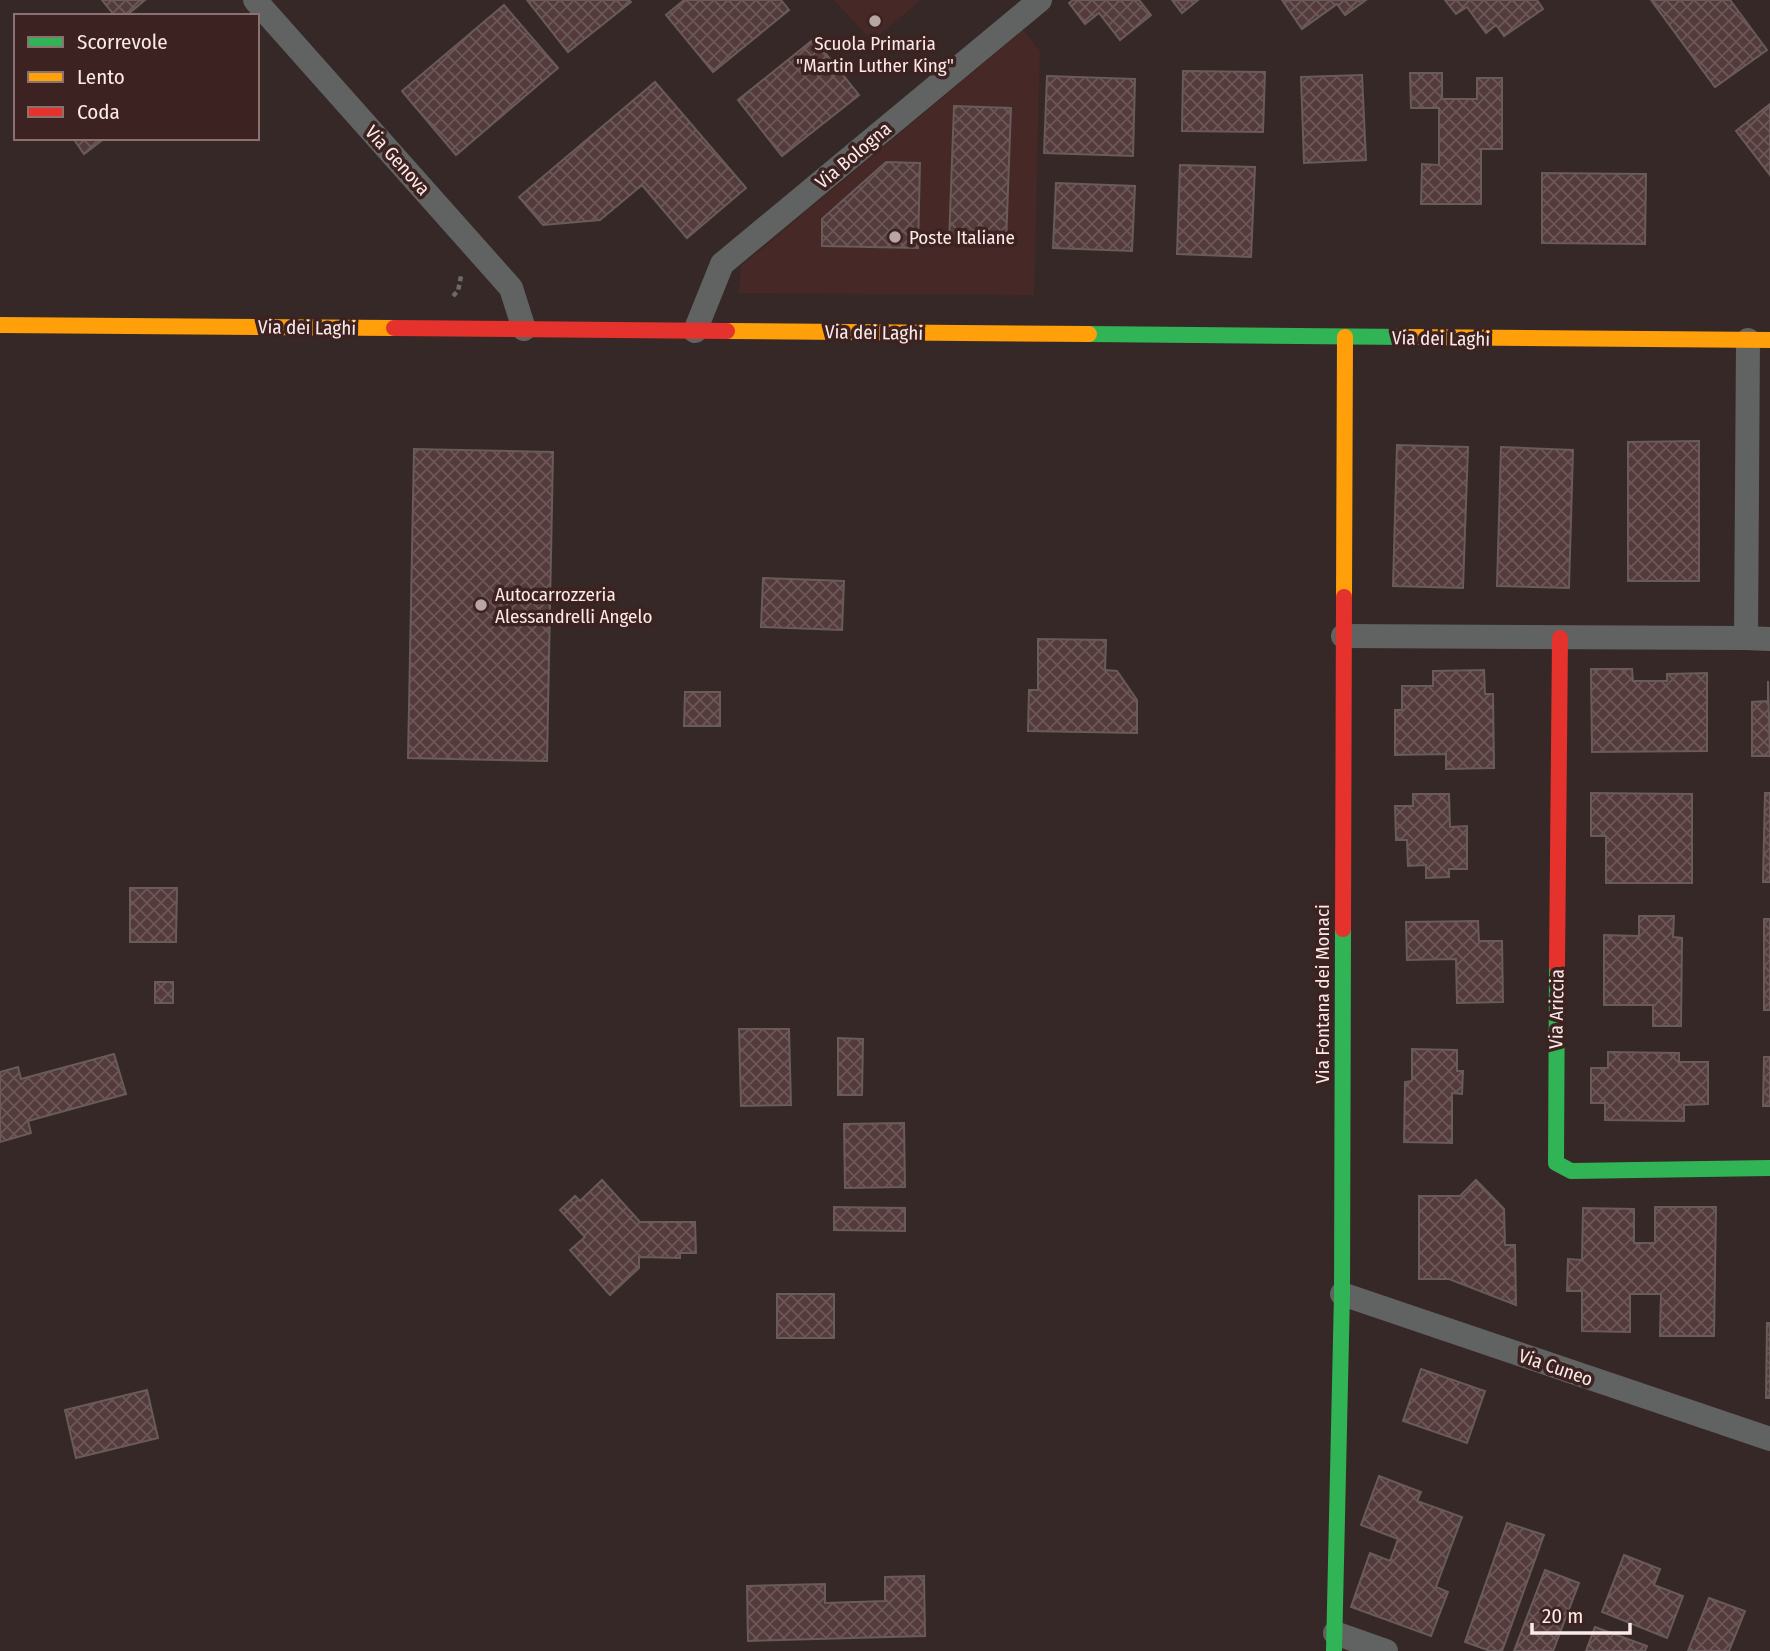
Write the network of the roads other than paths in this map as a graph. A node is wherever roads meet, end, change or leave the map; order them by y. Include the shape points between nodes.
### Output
1 (255, 0) edge
2 (1040, 0) edge
3 (0, 324) edge
4 (524, 329) junction
5 (695, 331) junction
6 (1345, 337) junction
7 (1759, 340) edge
8 (1343, 636) junction
9 (1560, 638) junction
10 (1758, 639) edge
11 (1770, 1168) edge
12 (1342, 1294) junction
13 (1770, 1439) edge
14 (1334, 1642) edge
15 (1386, 1651) edge

1 - 4 street, Via Genova via 511,288
2 - 5 street, Via Bologna via 722,264
3 - 4 street, Via dei Laghi
4 - 5 street, Via dei Laghi
5 - 6 street, Via dei Laghi
6 - 7 street, Via dei Laghi
6 - 8 street, Via Fontana dei Monaci
7 - 10 street, Via dei Laghi
8 - 9 street
8 - 12 street, Via Fontana dei Monaci
9 - 10 street
9 - 11 street, Via Ariccia via 1556,1163 1571,1171
12 - 13 street, Via Cuneo
12 - 14 street, Via Fontana dei Monaci
14 - 15 street

